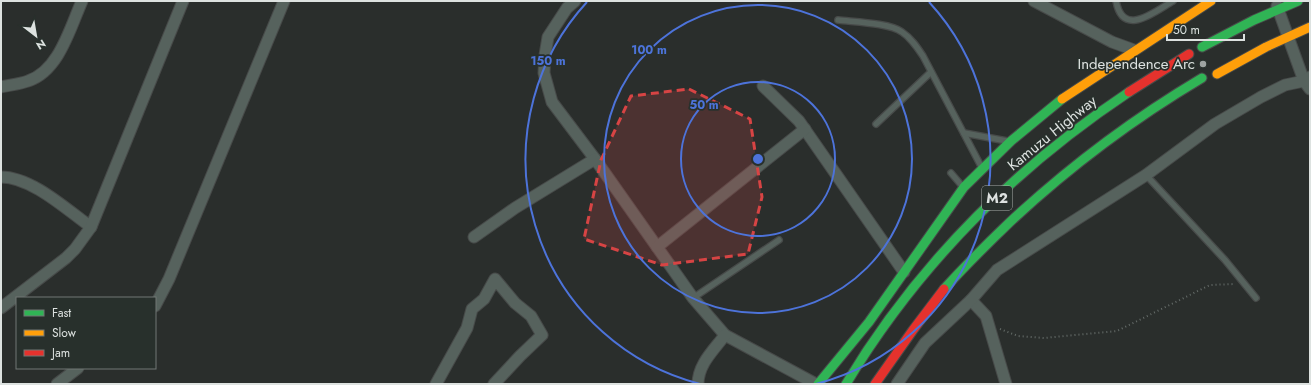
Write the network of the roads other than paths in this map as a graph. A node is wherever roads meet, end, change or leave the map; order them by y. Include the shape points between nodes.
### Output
1 (82, 1) edge
2 (183, 1) edge
3 (284, 1) edge
4 (575, 1) edge
5 (1034, 1) edge
6 (1116, 1) edge
7 (1173, 1) edge
8 (1211, 1) edge
9 (1298, 1) edge
10 (1277, 5) edge
11 (838, 20) dead end
12 (1310, 27) edge
13 (1289, 37) junction
14 (1202, 47) dead end
15 (1134, 50) junction
16 (1189, 54) dead end
17 (931, 72) junction
18 (1216, 74) dead end
19 (1202, 78) dead end
20 (1308, 82) edge
21 (764, 86) dead end
22 (1, 87) edge
23 (876, 124) dead end
24 (805, 129) junction
25 (964, 134) junction
26 (1010, 141) junction
27 (595, 159) junction
28 (982, 169) junction
29 (951, 173) dead end
30 (1146, 175) junction
31 (1, 177) edge
32 (964, 187) junction
33 (91, 227) junction
34 (474, 237) dead end
35 (779, 240) dead end
36 (657, 247) junction
37 (904, 272) junction
38 (693, 298) junction
39 (1256, 298) dead end
40 (970, 300) junction
41 (156, 304) edge
42 (1, 308) edge
43 (725, 335) junction
44 (77, 369) edge
45 (57, 384) edge
46 (436, 384) edge
47 (494, 384) edge
48 (698, 384) edge
49 (817, 384) edge
50 (846, 384) edge
51 (875, 384) edge
52 (897, 384) edge
53 (1006, 384) edge

1 - 22 street via 52,65 28,81
2 - 33 street
3 - 41 street via 172,272
4 - 27 street via 567,8 548,37 544,73 552,102
5 - 15 street via 1112,42
6 - 7 lane via 1118,10 1124,18 1133,21
8 - 15 main road
9 - 10 main road
10 - 13 street
10 - 14 main road
11 - 17 lane via 884,26 901,31 913,42
12 - 13 main road
13 - 18 main road
13 - 20 street
15 - 26 main road via 1060,100
16 - 50 main road, Kamuzu Highway / M2 via 1157,72 1080,126 1011,184 949,245 917,282
17 - 23 lane
17 - 25 lane
19 - 51 main road, M2 via 1171,96 1097,148 1062,175 997,234 938,298 905,339
20 - 30 street via 1285,85 1261,97 1215,124
21 - 24 street
24 - 36 street
24 - 37 street
25 - 26 lane
25 - 28 lane
26 - 28 main road
27 - 34 street via 515,208
27 - 36 street
28 - 32 main road
29 - 32 lane
30 - 39 lane via 1225,260
30 - 40 street via 997,270
31 - 33 street via 12,177 27,184
32 - 37 main road
33 - 42 street via 66,258
35 - 38 lane
36 - 38 street
37 - 49 main road via 869,322
38 - 43 street
40 - 52 street via 926,343
40 - 53 street via 983,311 990,325
43 - 48 street via 702,365
43 - 49 street
44 - 45 street
46 - 47 street via 467,328 472,309 484,299 495,279 515,303 531,316 542,335

